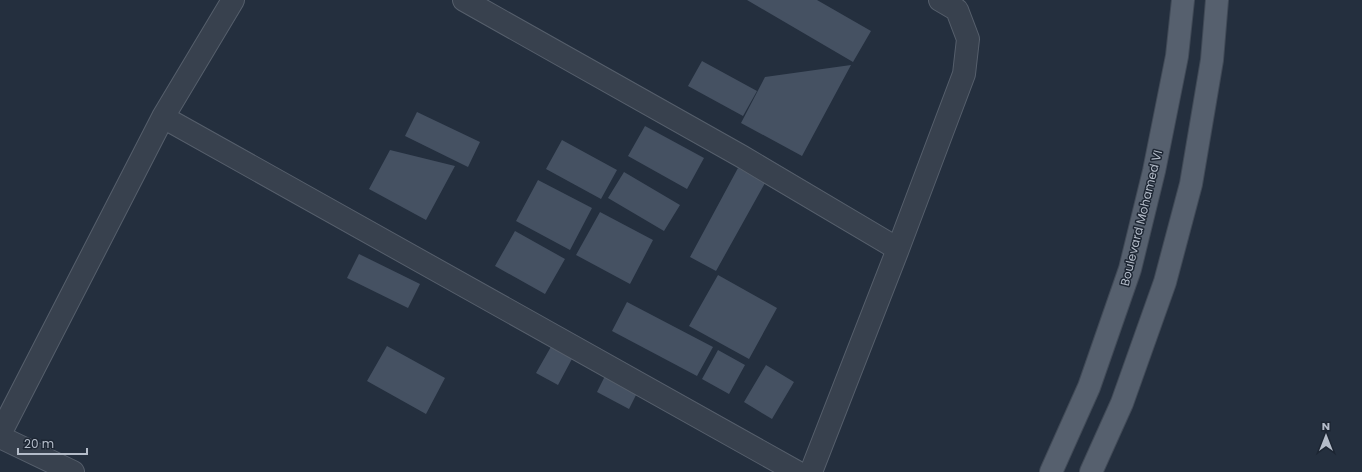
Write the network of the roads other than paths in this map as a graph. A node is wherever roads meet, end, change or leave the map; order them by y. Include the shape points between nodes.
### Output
1 (233, 0) edge
2 (464, 0) edge
3 (940, 0) edge
4 (1183, 0) edge
5 (1217, 0) edge
6 (163, 117) junction
7 (898, 249) junction
8 (0, 434) edge
9 (0, 437) edge
10 (73, 472) edge
11 (797, 472) edge
12 (811, 472) edge
13 (1051, 472) edge
14 (1091, 472) edge

1 - 6 street
2 - 7 street via 741,156
3 - 7 street via 957,10 968,39 964,74
4 - 13 main road, Boulevard Mohamed VI via 1175,63 1154,171 1130,269 1089,387
5 - 14 main road via 1212,60 1191,184 1165,282 1122,403
6 - 8 street
6 - 11 street
7 - 12 street
9 - 10 street

